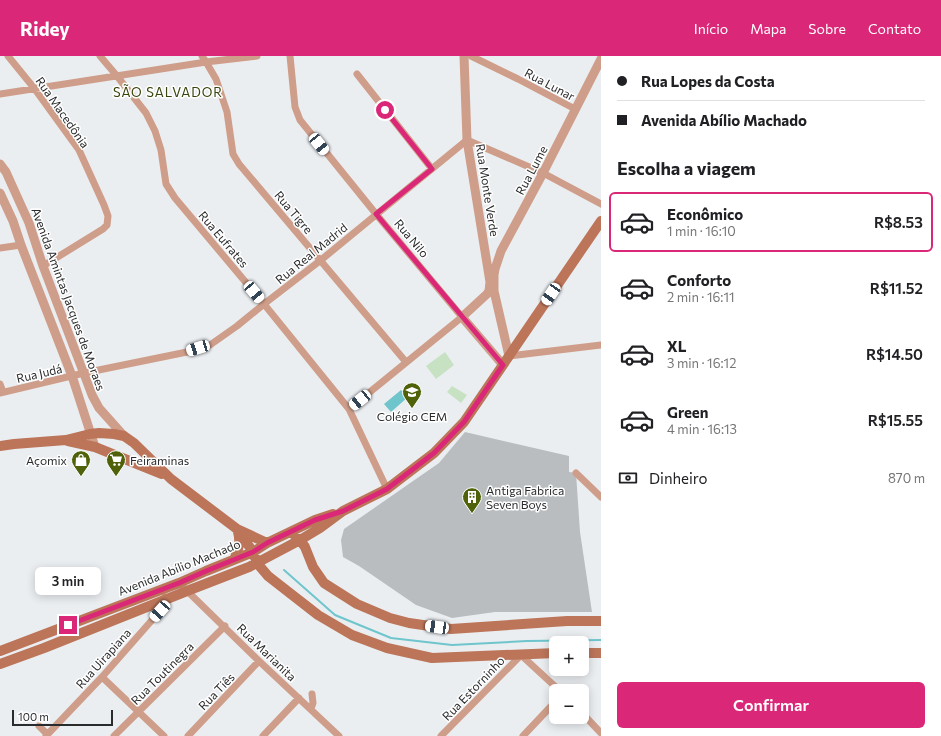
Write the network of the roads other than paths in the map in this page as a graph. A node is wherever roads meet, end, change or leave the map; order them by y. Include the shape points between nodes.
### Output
1 (8, 56) edge
2 (100, 56) edge
3 (257, 56) edge
4 (290, 56) edge
5 (464, 56) edge
6 (471, 56) edge
7 (601, 58) edge
8 (204, 59) edge
9 (357, 74) dead end
10 (117, 76) junction
11 (34, 88) junction
12 (0, 94) edge
13 (575, 109) junction
14 (468, 140) junction
15 (0, 164) edge
16 (432, 169) junction
17 (543, 173) junction
18 (0, 193) edge
19 (601, 204) edge
20 (376, 214) junction
21 (601, 221) edge
22 (21, 245) junction
23 (0, 248) edge
24 (321, 260) junction
25 (43, 266) junction
26 (264, 304) junction
27 (462, 317) junction
28 (601, 345) edge
29 (509, 356) junction
30 (406, 362) junction
31 (503, 365) junction
32 (84, 373) junction
33 (72, 376) junction
34 (0, 384) edge
35 (2, 393) edge
36 (349, 409) junction
37 (90, 434) junction
38 (124, 436) junction
39 (66, 440) junction
40 (134, 443) junction
41 (0, 446) edge
42 (95, 448) junction
43 (120, 457) junction
44 (576, 473) dead end
45 (170, 477) junction
46 (387, 489) junction
47 (601, 497) edge
48 (343, 511) junction
49 (237, 529) junction
50 (285, 534) junction
51 (300, 540) junction
52 (267, 543) junction
53 (253, 552) junction
54 (234, 560) junction
55 (253, 565) junction
56 (179, 583) junction
57 (187, 591) junction
58 (164, 594) junction
59 (601, 621) edge
60 (225, 626) junction
61 (0, 650) edge
62 (549, 653) edge
63 (589, 653) edge
64 (601, 653) edge
65 (521, 654) junction
66 (260, 661) junction
67 (0, 664) edge
68 (102, 677) junction
69 (553, 684) edge
70 (312, 694) dead end
71 (299, 698) junction
72 (549, 708) edge
73 (311, 709) junction
74 (138, 712) junction
75 (589, 720) edge
76 (39, 726) dead end
77 (601, 733) edge
78 (47, 735) edge
79 (265, 735) edge
80 (114, 736) edge
81 (164, 736) edge
82 (188, 736) edge
83 (340, 736) edge
84 (441, 736) edge
85 (523, 736) edge

1 - 11 street, Rua Macedônia
2 - 10 street, Rua Eufrates
3 - 8 street
4 - 20 street, Rua Nilo via 295,107 300,120
5 - 14 street, Rua Monte Verde
6 - 13 street, Rua Lunar
7 - 13 street, Rua Lume
8 - 10 street
8 - 24 street, Rua Tigre via 216,79 228,112 233,154
9 - 16 street
10 - 11 street
10 - 26 street, Rua Eufrates via 146,113 161,150 166,184 175,198
11 - 12 street
11 - 25 street, Rua Macedônia via 79,150 108,216 107,225 103,229
13 - 17 street, Rua Lume
14 - 16 street, Rua Real Madrid
14 - 17 street
14 - 27 street, Rua Monte Verde via 490,282 487,294
15 - 25 street, Avenida Amintas Jacques de Moraes via 29,223
16 - 20 street, Rua Real Madrid
17 - 19 street
17 - 29 street, Rua Lume via 500,251 494,274 495,296
18 - 22 street, Avenida Amintas Jacques de Moraes
20 - 24 street, Rua Real Madrid
20 - 27 street, Rua Nilo
21 - 29 main road, Avenida Abílio Machado
22 - 23 street
22 - 25 street via 31,247 36,259
22 - 33 street, Avenida Amintas Jacques de Moraes
24 - 26 street, Rua Real Madrid
24 - 30 street, Rua Tigre
25 - 32 street, Avenida Amintas Jacques de Moraes
26 - 32 street, Rua Real Madrid via 210,345
26 - 36 street, Rua Eufrates
27 - 30 street
27 - 31 street, Rua Nilo
28 - 29 street
29 - 31 main road, Avenida Abílio Machado
30 - 36 street
31 - 46 main road, Avenida Abílio Machado via 464,422 434,453
32 - 33 street, Rua Judá
32 - 38 street, Avenida Amintas Jacques de Moraes via 99,408
33 - 35 street, Rua Judá
33 - 37 street, Avenida Amintas Jacques de Moraes
34 - 35 street
36 - 46 street, Rua Eufrates
37 - 38 main road
37 - 39 main road
37 - 42 street, Avenida Amintas Jacques de Moraes
38 - 40 main road
39 - 41 main road
39 - 42 main road
40 - 43 main road via 127,455
40 - 45 main road
42 - 43 main road
43 - 45 main road
44 - 47 street
45 - 49 main road
46 - 48 main road, Avenida Abílio Machado
48 - 50 main road, Avenida Abílio Machado
48 - 51 main road, Avenida Abílio Machado
49 - 52 main road
49 - 53 main road
49 - 54 main road via 240,542
50 - 51 main road via 292,534
50 - 52 main road, Avenida Abílio Machado
51 - 55 main road, Avenida Abílio Machado
51 - 59 main road via 324,583 357,604 390,618 450,629
52 - 53 main road, Avenida Abílio Machado
53 - 54 main road, Avenida Abílio Machado
53 - 55 main road
54 - 56 main road, Avenida Abílio Machado
55 - 57 main road, Avenida Abílio Machado
55 - 65 main road via 318,615 352,635 387,648 432,658
56 - 57 street, Rua Marianita
56 - 58 main road, Avenida Abílio Machado
57 - 58 main road, Avenida Abílio Machado
57 - 60 street, Rua Marianita
58 - 61 main road, Avenida Abílio Machado
58 - 67 main road, Avenida Abílio Machado via 44,648
58 - 68 street, Rua Uirapiana via 164,605 160,611
60 - 66 street, Rua Marianita
60 - 74 street, Rua Toutinegra
62 - 65 main road
63 - 64 main road
65 - 69 street
65 - 84 street, Rua Estorninho
66 - 71 street, Rua Marianita
66 - 82 street, Rua Tiês
68 - 74 street
68 - 78 street, Rua Uirapiana
70 - 73 street
71 - 73 street, Rua Marianita
71 - 79 street
72 - 85 street
73 - 83 street, Rua Marianita
74 - 80 street, Rua Toutinegra
74 - 81 street
75 - 77 street
76 - 78 street

